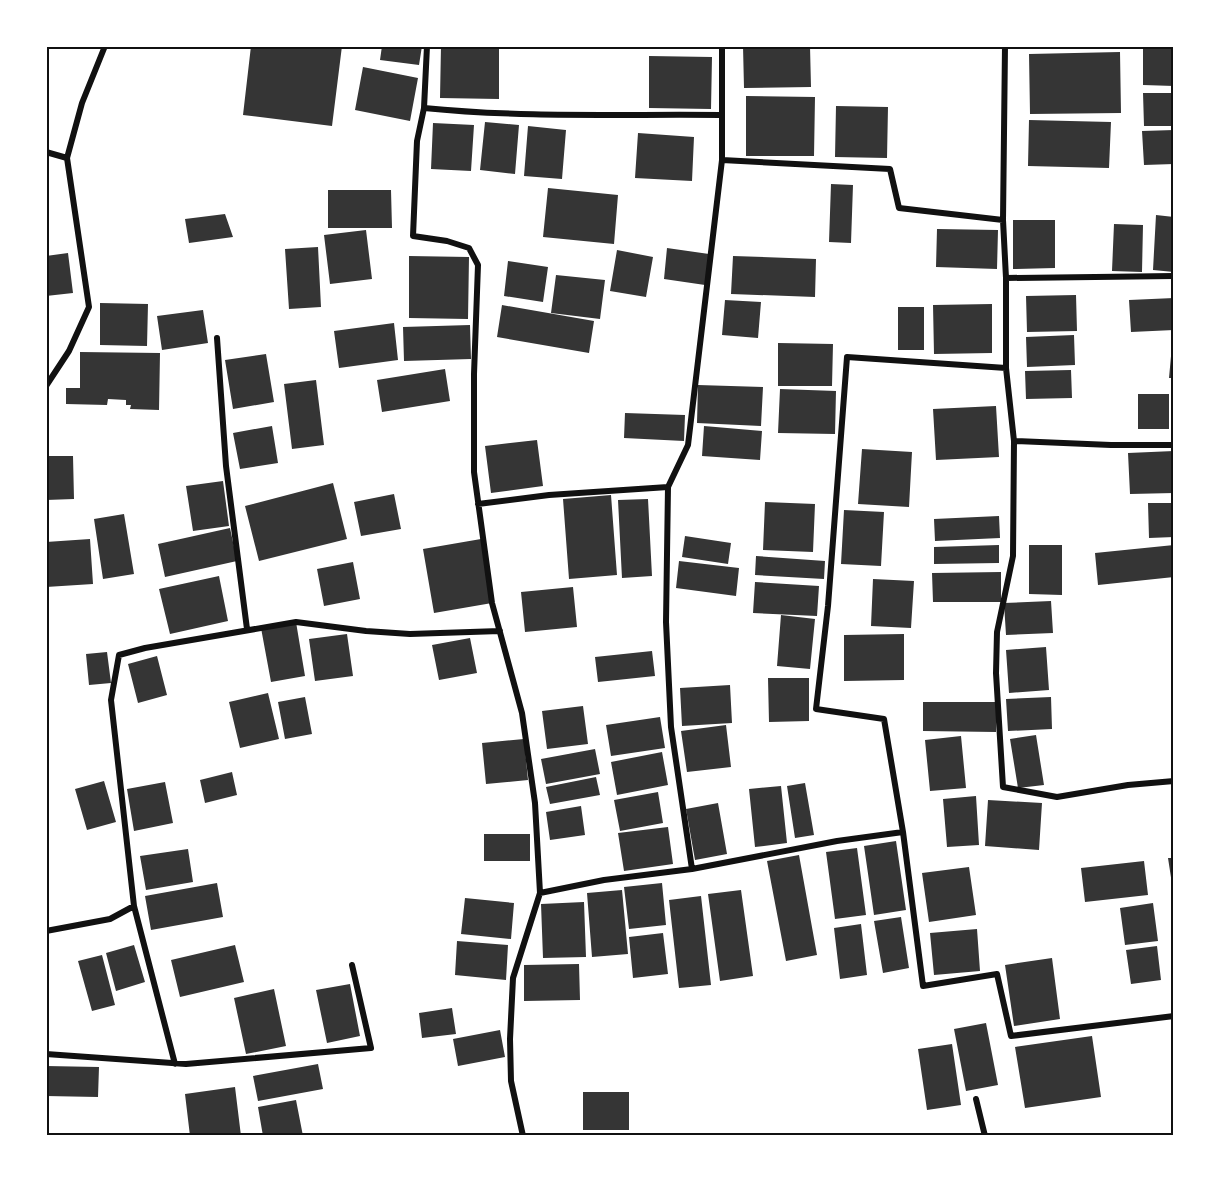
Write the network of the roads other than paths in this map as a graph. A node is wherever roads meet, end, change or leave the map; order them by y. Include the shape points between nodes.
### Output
1 (105, 46) edge
2 (427, 46) edge
3 (722, 46) edge
4 (1005, 46) edge
5 (424, 108) junction
6 (721, 115) junction
7 (46, 152) edge
8 (67, 158) junction
9 (722, 160) junction
10 (1003, 220) junction
11 (1173, 276) edge
12 (1005, 278) junction
13 (217, 338) dead end
14 (1005, 368) junction
15 (46, 386) edge
16 (1014, 441) junction
17 (1173, 445) edge
18 (668, 486) junction
19 (478, 504) junction
20 (247, 629) junction
21 (500, 630) junction
22 (1173, 781) edge
23 (903, 832) junction
24 (692, 869) junction
25 (540, 892) junction
26 (134, 906) junction
27 (46, 931) edge
28 (352, 965) dead end
29 (1173, 1016) edge
30 (46, 1054) edge
31 (175, 1064) junction
32 (976, 1100) dead end
33 (523, 1136) edge
34 (985, 1136) edge

1 - 8 street via 82,103
2 - 5 street
3 - 6 street
4 - 10 street
5 - 6 street via 571,116
5 - 19 street via 417,141 413,236 469,248 478,265 474,385
6 - 9 street
7 - 8 street
8 - 15 street via 89,307 69,351
9 - 10 street via 890,169 899,208
9 - 18 street via 688,445
10 - 12 street
11 - 12 street
12 - 14 street
13 - 20 street via 226,466
14 - 16 street
14 - 23 street via 847,357 816,709 884,719
16 - 17 street
16 - 22 street via 1013,556 997,632 1003,787 1057,797
18 - 19 street
18 - 24 street via 666,622 671,727
19 - 21 street via 492,603
20 - 21 street via 296,622 366,632
20 - 26 street via 119,655 111,700
21 - 25 street via 522,713 535,803
23 - 24 street
23 - 29 street via 923,986 997,974 1011,1036
24 - 25 street
25 - 33 street via 513,978 511,1081
26 - 27 street via 110,919
26 - 31 street
28 - 31 street via 371,1048
30 - 31 street
32 - 34 street

